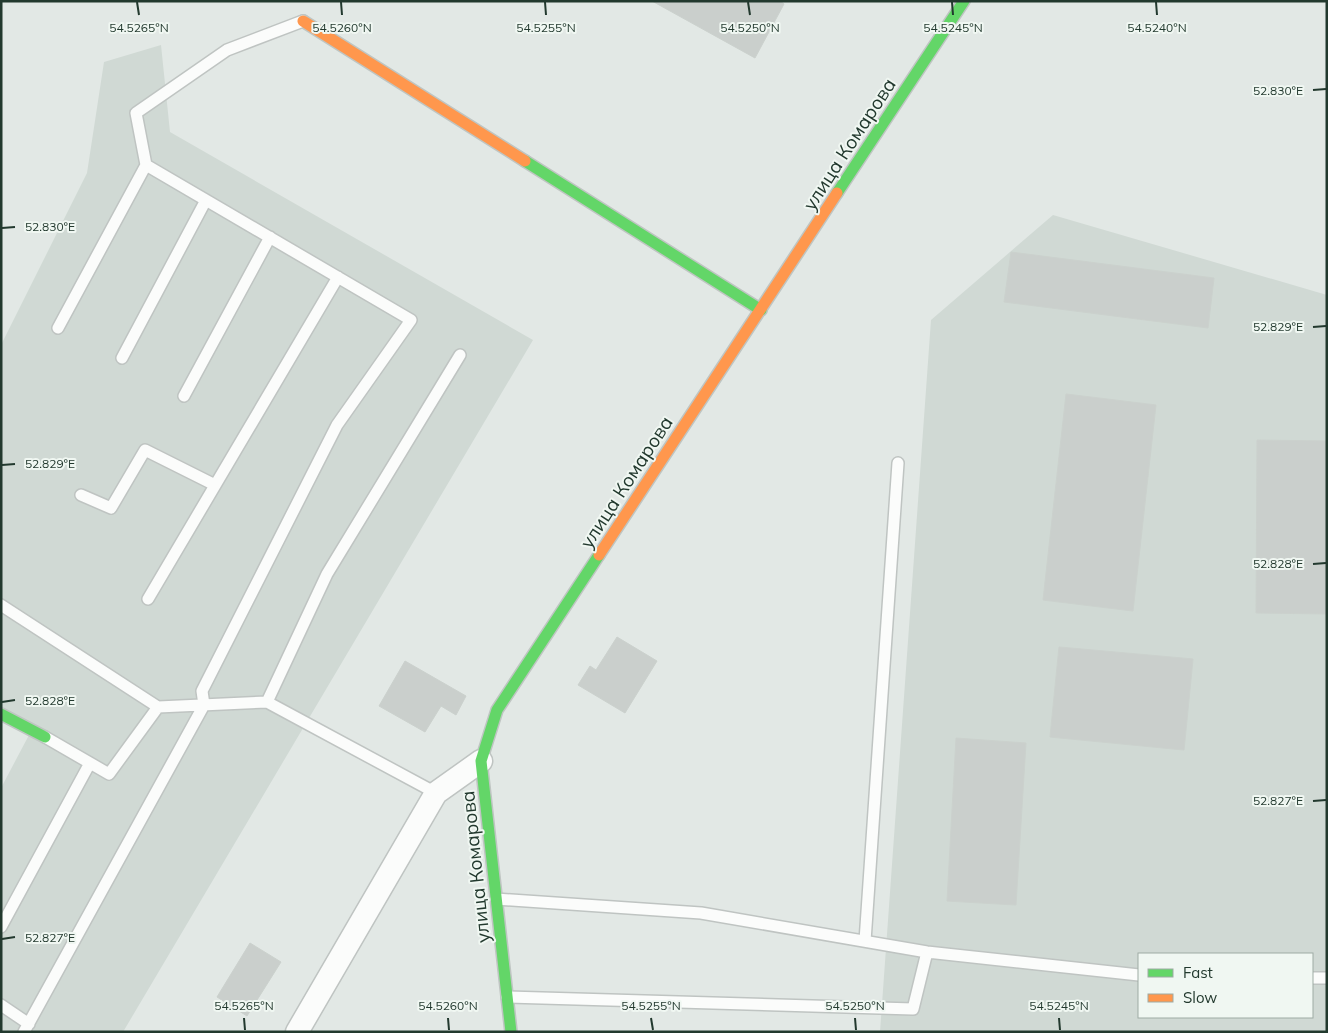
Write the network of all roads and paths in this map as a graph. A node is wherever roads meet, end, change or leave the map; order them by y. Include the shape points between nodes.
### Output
1 (964, 1) edge
2 (303, 22) joint
3 (146, 165) junction
4 (206, 200) junction
5 (270, 237) junction
6 (338, 278) junction
7 (761, 310) junction
8 (58, 328) dead end
9 (460, 355) dead end
10 (122, 358) dead end
11 (184, 396) dead end
12 (898, 463) dead end
13 (215, 485) junction
14 (81, 495) dead end
15 (148, 599) dead end
16 (1, 605) edge
17 (267, 702) junction
18 (204, 704) junction
19 (158, 706) junction
20 (1, 714) edge
21 (45, 737) joint
22 (481, 761) junction
23 (90, 763) junction
24 (436, 793) junction
25 (496, 899) junction
26 (1, 927) edge
27 (864, 941) junction
28 (927, 952) junction
29 (1138, 975) edge
30 (1313, 978) edge
31 (1327, 978) edge
32 (507, 997) junction
33 (1, 1006) edge
34 (27, 1028) edge
35 (296, 1032) edge
36 (511, 1032) edge

1 - 7 street, улица Комарова
2 - 3 lane via 227,50 136,113
2 - 7 street
3 - 4 lane
3 - 8 lane
4 - 5 lane
4 - 10 lane
5 - 6 lane
5 - 11 lane
6 - 13 lane
6 - 18 lane via 411,320 337,425 202,692
7 - 22 street, улица Комарова via 497,710
9 - 17 lane via 327,574
12 - 27 lane
13 - 14 lane via 145,450 111,508
13 - 15 lane
16 - 19 lane
17 - 18 lane
17 - 24 lane
18 - 19 lane
18 - 34 lane
19 - 23 lane via 109,774
20 - 21 street
21 - 23 lane
22 - 24 street
22 - 25 street, улица Комарова
23 - 26 lane
24 - 35 street
25 - 27 lane via 701,913
25 - 32 street, улица Комарова
27 - 28 lane
28 - 29 lane
28 - 32 lane via 913,1009
30 - 31 lane
32 - 36 street, улица Комарова
33 - 34 lane

